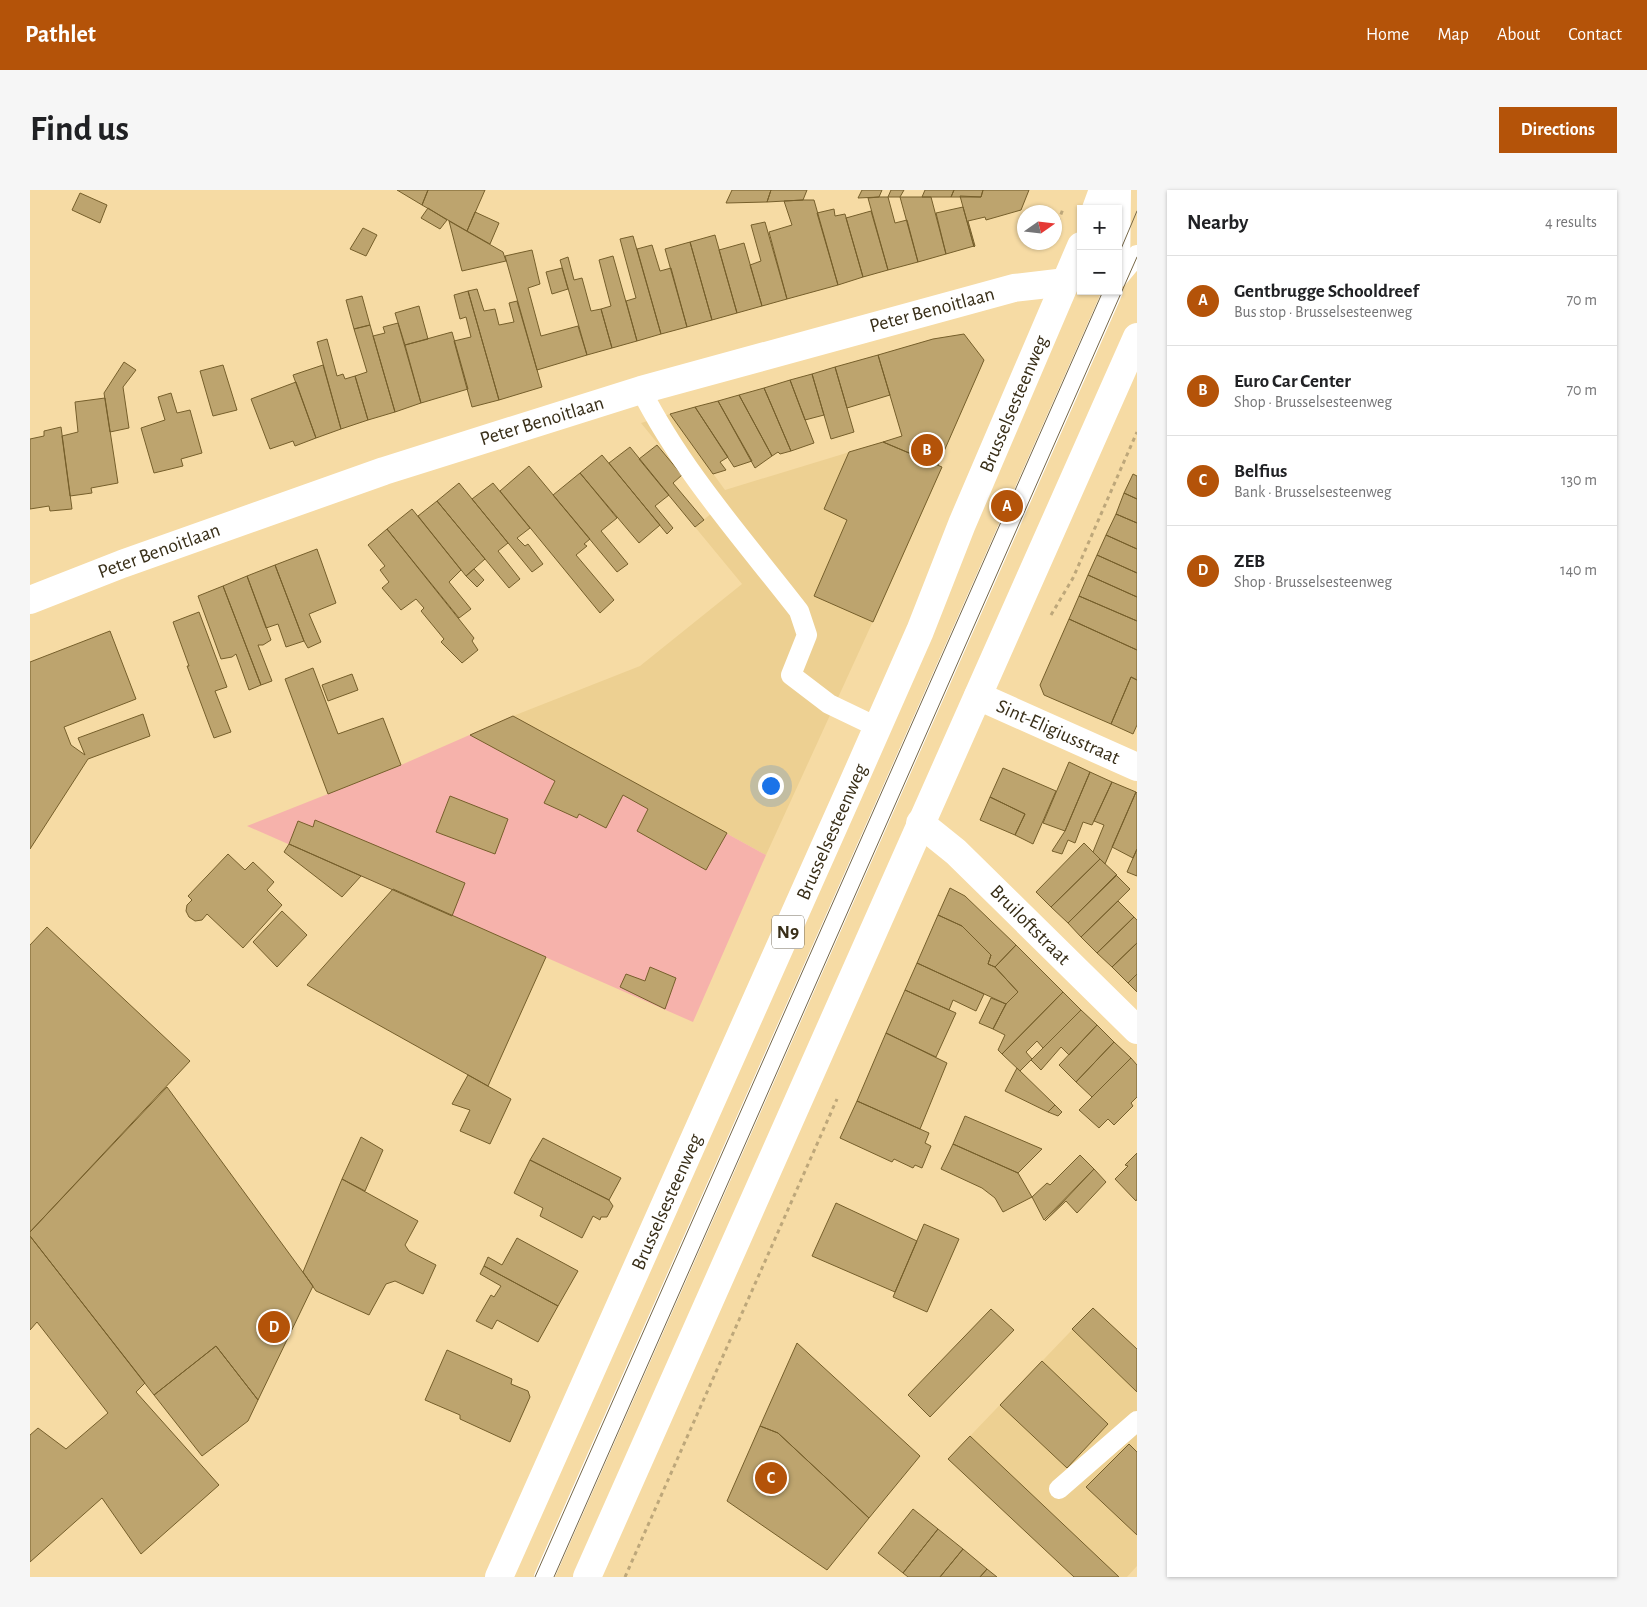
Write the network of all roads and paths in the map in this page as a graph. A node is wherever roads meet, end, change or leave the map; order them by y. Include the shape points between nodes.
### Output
1 (1103, 190) edge
2 (1121, 190) edge
3 (1097, 205) edge
4 (1079, 250) edge
5 (1118, 250) edge
6 (1137, 255) edge
7 (1122, 274) edge
8 (1066, 282) junction
9 (1111, 295) edge
10 (1137, 337) edge
11 (641, 390) junction
12 (1137, 432) edge
13 (30, 600) edge
14 (1049, 619) dead end
15 (978, 696) junction
16 (877, 727) junction
17 (1137, 767) edge
18 (920, 823) junction
19 (1137, 1030) edge
20 (1137, 1421) edge
21 (1059, 1489) dead end
22 (499, 1577) edge
23 (544, 1577) edge
24 (587, 1577) edge

1 - 3 main road
2 - 5 lane
4 - 8 main road, Brusselsesteenweg / N9
6 - 7 lane
8 - 11 main road, Peter Benoitlaan via 1014,288
8 - 16 main road, Brusselsesteenweg / N9
9 - 23 lane
10 - 15 main road
11 - 13 main road, Peter Benoitlaan via 384,471
11 - 16 lane via 686,466 799,611 807,635 791,675 829,704
12 - 14 path via 1073,578
15 - 17 main road, Sint-Eligiusstraat
15 - 18 main road
16 - 22 main road, Brusselsesteenweg / N9
18 - 19 main road, Bruiloftstraat via 956,852
18 - 24 main road
20 - 21 lane

